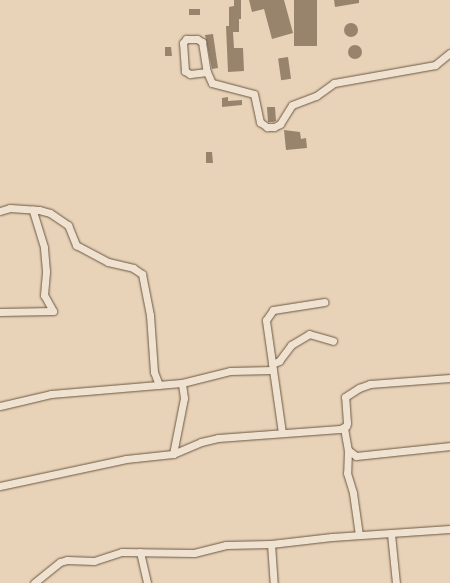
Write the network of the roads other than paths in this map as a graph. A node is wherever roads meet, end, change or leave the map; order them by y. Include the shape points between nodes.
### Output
1 (450, 53) edge
2 (207, 72) junction
3 (33, 210) junction
4 (0, 211) edge
5 (324, 302) dead end
6 (0, 312) edge
7 (333, 341) dead end
8 (272, 367) junction
9 (450, 378) edge
10 (182, 383) junction
11 (160, 385) junction
12 (0, 406) edge
13 (344, 428) junction
14 (282, 433) junction
15 (450, 446) edge
16 (348, 450) junction
17 (173, 454) junction
18 (0, 486) edge
19 (450, 529) edge
20 (391, 534) junction
21 (359, 535) junction
22 (271, 544) junction
23 (140, 552) junction
24 (34, 583) edge
25 (147, 583) edge
26 (274, 583) edge
27 (396, 583) edge

1 - 2 street via 435,65 334,83 316,96 292,105 280,124 274,127 267,127 260,122 254,94 212,83
2 - 2 street via 202,42 197,39 186,39 183,43 185,71 190,74
3 - 4 street via 10,208
3 - 6 street via 44,247 44,295 53,311
3 - 11 street via 50,213 68,225 76,245 108,262 133,268 142,274 150,315 154,372
5 - 8 street via 273,310 268,314 266,320
7 - 8 street via 309,334 290,345
8 - 10 street via 230,371
8 - 14 street
9 - 13 street via 370,384 359,388 345,397 347,422
10 - 11 street
10 - 17 street via 184,398
11 - 12 street via 66,392 37,396
13 - 14 street
13 - 16 street
14 - 17 street via 218,438
15 - 16 street via 362,456 356,456
16 - 21 street via 347,473 353,493
17 - 18 street via 126,459
19 - 20 street
20 - 21 street
20 - 27 street
21 - 22 street
22 - 23 street via 226,545 194,553
22 - 26 street
23 - 24 street via 122,552 94,561 60,562
23 - 25 street

